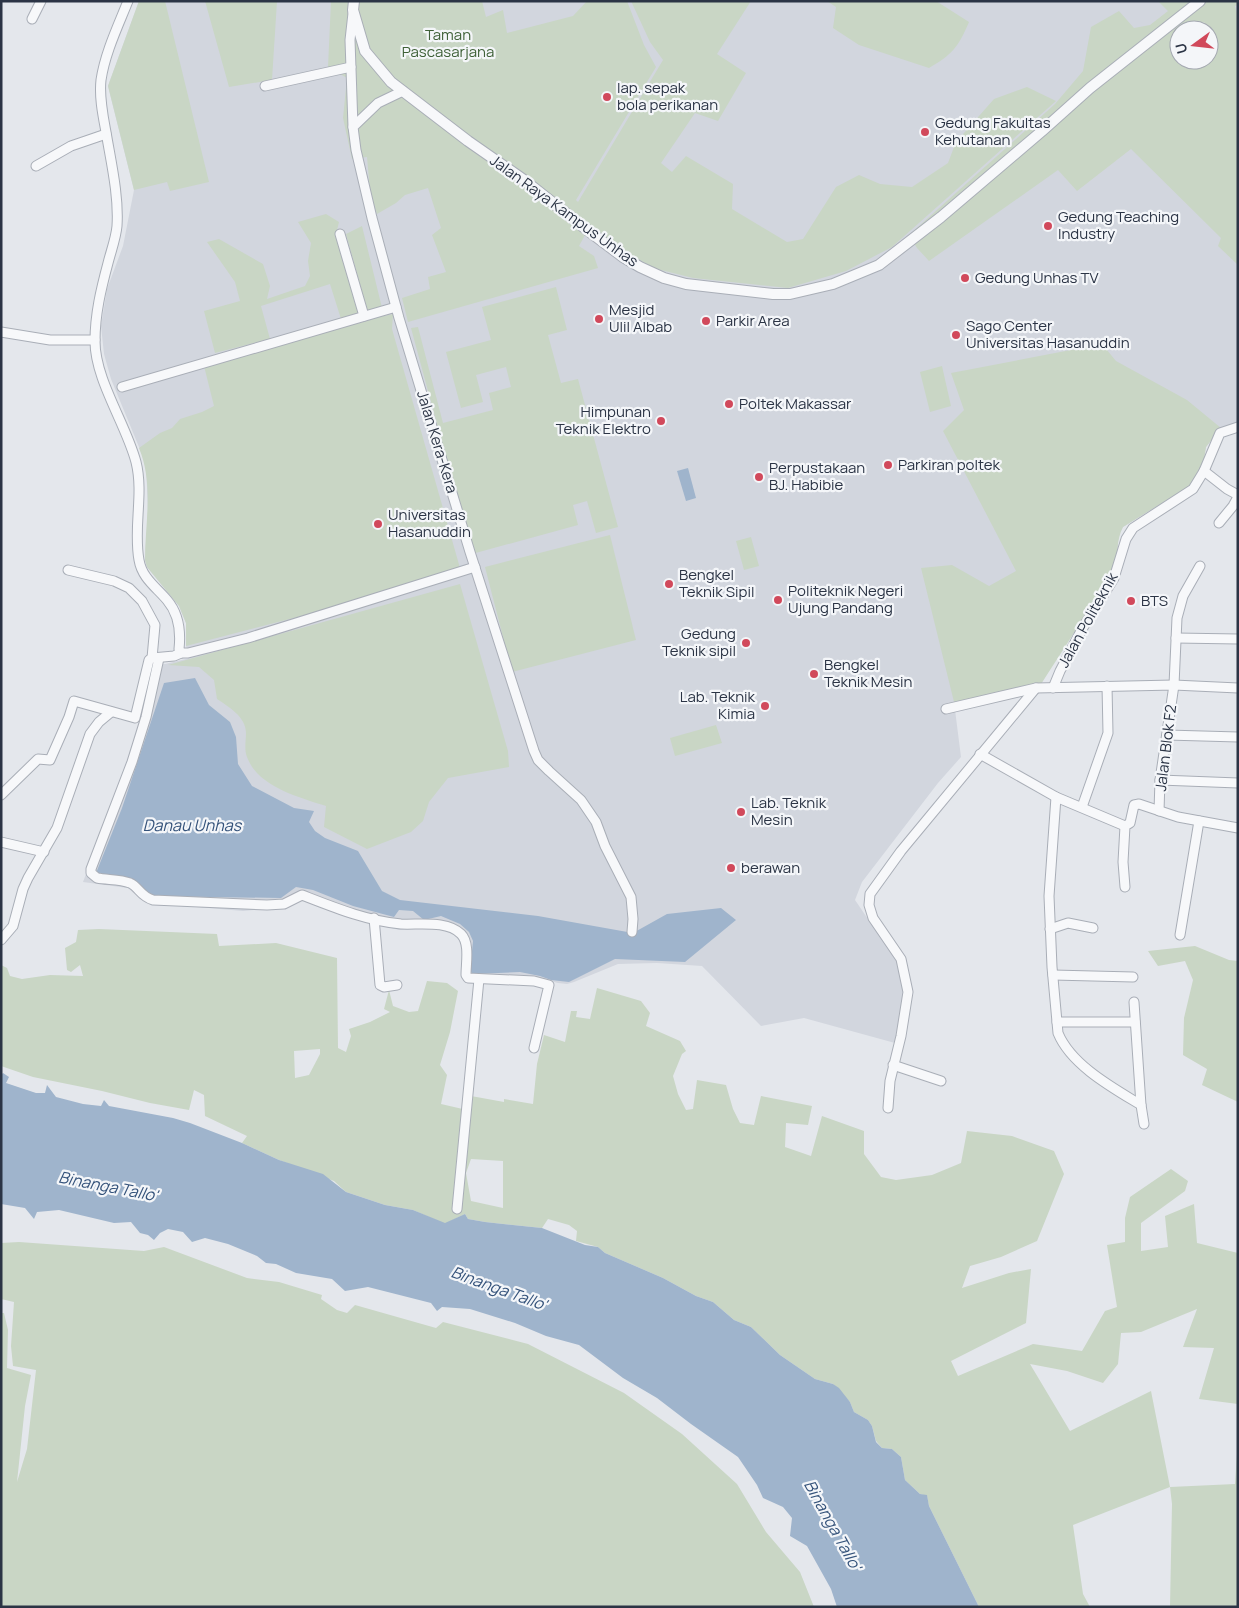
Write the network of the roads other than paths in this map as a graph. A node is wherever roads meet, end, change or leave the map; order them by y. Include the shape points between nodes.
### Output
1 (41, 1) edge
2 (128, 1) edge
3 (1200, 1) edge
4 (353, 5) edge
5 (32, 19) dead end
6 (351, 67) junction
7 (265, 86) dead end
8 (403, 91) junction
9 (353, 128) junction
10 (98, 137) junction
11 (36, 166) dead end
12 (340, 234) dead end
13 (396, 307) junction
14 (364, 316) junction
15 (1, 332) edge
16 (88, 340) junction
17 (122, 387) dead end
18 (1238, 427) edge
19 (1204, 471) junction
20 (1238, 496) edge
21 (1219, 523) dead end
22 (1200, 566) dead end
23 (475, 567) junction
24 (68, 570) dead end
25 (1176, 638) junction
26 (1238, 639) edge
27 (167, 656) junction
28 (1174, 685) junction
29 (1107, 686) junction
30 (1036, 688) junction
31 (1053, 688) junction
32 (1238, 688) edge
33 (946, 709) dead end
34 (111, 712) junction
35 (1167, 734) junction
36 (1238, 737) edge
37 (980, 754) junction
38 (1160, 780) junction
39 (1238, 784) edge
40 (1, 794) edge
41 (1056, 797) junction
42 (1082, 808) junction
43 (1160, 811) junction
44 (1199, 821) junction
45 (1125, 826) junction
46 (1238, 828) edge
47 (1, 842) edge
48 (44, 852) junction
49 (1125, 886) dead end
50 (374, 918) junction
51 (1093, 928) dead end
52 (1050, 929) junction
53 (632, 932) dead end
54 (1180, 935) dead end
55 (1, 940) edge
56 (1053, 975) junction
57 (1133, 977) dead end
58 (479, 979) junction
59 (397, 985) dead end
60 (1134, 1002) dead end
61 (1057, 1022) junction
62 (1135, 1022) junction
63 (534, 1048) dead end
64 (893, 1065) junction
65 (941, 1081) dead end
66 (1141, 1105) junction
67 (888, 1108) dead end
68 (1144, 1124) dead end
69 (457, 1209) dead end

1 - 5 street
2 - 10 street via 101,81 102,110
3 - 8 street, Jalan Raya Kampus Unhas via 1090,88 941,217 879,265 833,284 790,294 688,285 640,268
4 - 6 street, Jalan Kera-Kera
4 - 8 street, Jalan Raya Kampus Unhas via 368,56
6 - 7 street
6 - 9 street, Jalan Kera-Kera
8 - 9 street via 378,103
9 - 13 street, Jalan Kera-Kera via 362,179
10 - 11 street via 71,146
10 - 16 street via 115,193 117,227
12 - 14 street
13 - 14 street
13 - 23 street, Jalan Kera-Kera
14 - 17 street
15 - 16 street via 50,340
16 - 27 street via 137,464 140,566 167,600 179,625 179,650
18 - 19 street, Jalan Politeknik via 1220,433
19 - 20 street
19 - 31 street, Jalan Politeknik via 1193,489 1133,528 1126,538 1114,578 1082,629
20 - 21 street
22 - 25 street, Jalan Blok F2 via 1180,603
23 - 27 street via 248,638
23 - 53 street, Jalan Kera-Kera via 534,752 549,772 581,800 596,822 631,897
24 - 27 street via 129,588 142,601
25 - 26 street
25 - 28 street, Jalan Blok F2
27 - 34 street via 150,660 135,718
27 - 50 street via 91,873 132,884 142,895 153,900 275,905 302,895
28 - 29 street
28 - 32 street
28 - 35 street, Jalan Blok F2
29 - 31 street
29 - 42 street via 1108,733
30 - 31 street
30 - 33 street
30 - 37 street
34 - 40 street via 74,701 50,760 38,759
34 - 48 street via 90,734 57,828
35 - 36 street
35 - 38 street, Jalan Blok F2
37 - 41 street
37 - 64 street via 870,894 873,918 901,960 908,992
38 - 39 street
38 - 43 street, Jalan Blok F2
41 - 42 street
41 - 52 street
42 - 45 street
43 - 44 street
43 - 45 street via 1136,804 1130,823
44 - 46 street
44 - 54 street
45 - 49 street
47 - 48 street
48 - 55 street via 23,889 13,926
50 - 58 street via 400,924 448,926 461,934 466,943 466,975
50 - 59 street via 380,985
51 - 52 street via 1068,923
52 - 56 street
56 - 57 street
56 - 61 street
58 - 63 street via 534,981 549,985
58 - 69 street
60 - 62 street
61 - 62 street
61 - 66 street via 1062,1042 1072,1054 1099,1079
62 - 66 street
64 - 65 street
64 - 67 street
66 - 68 street

